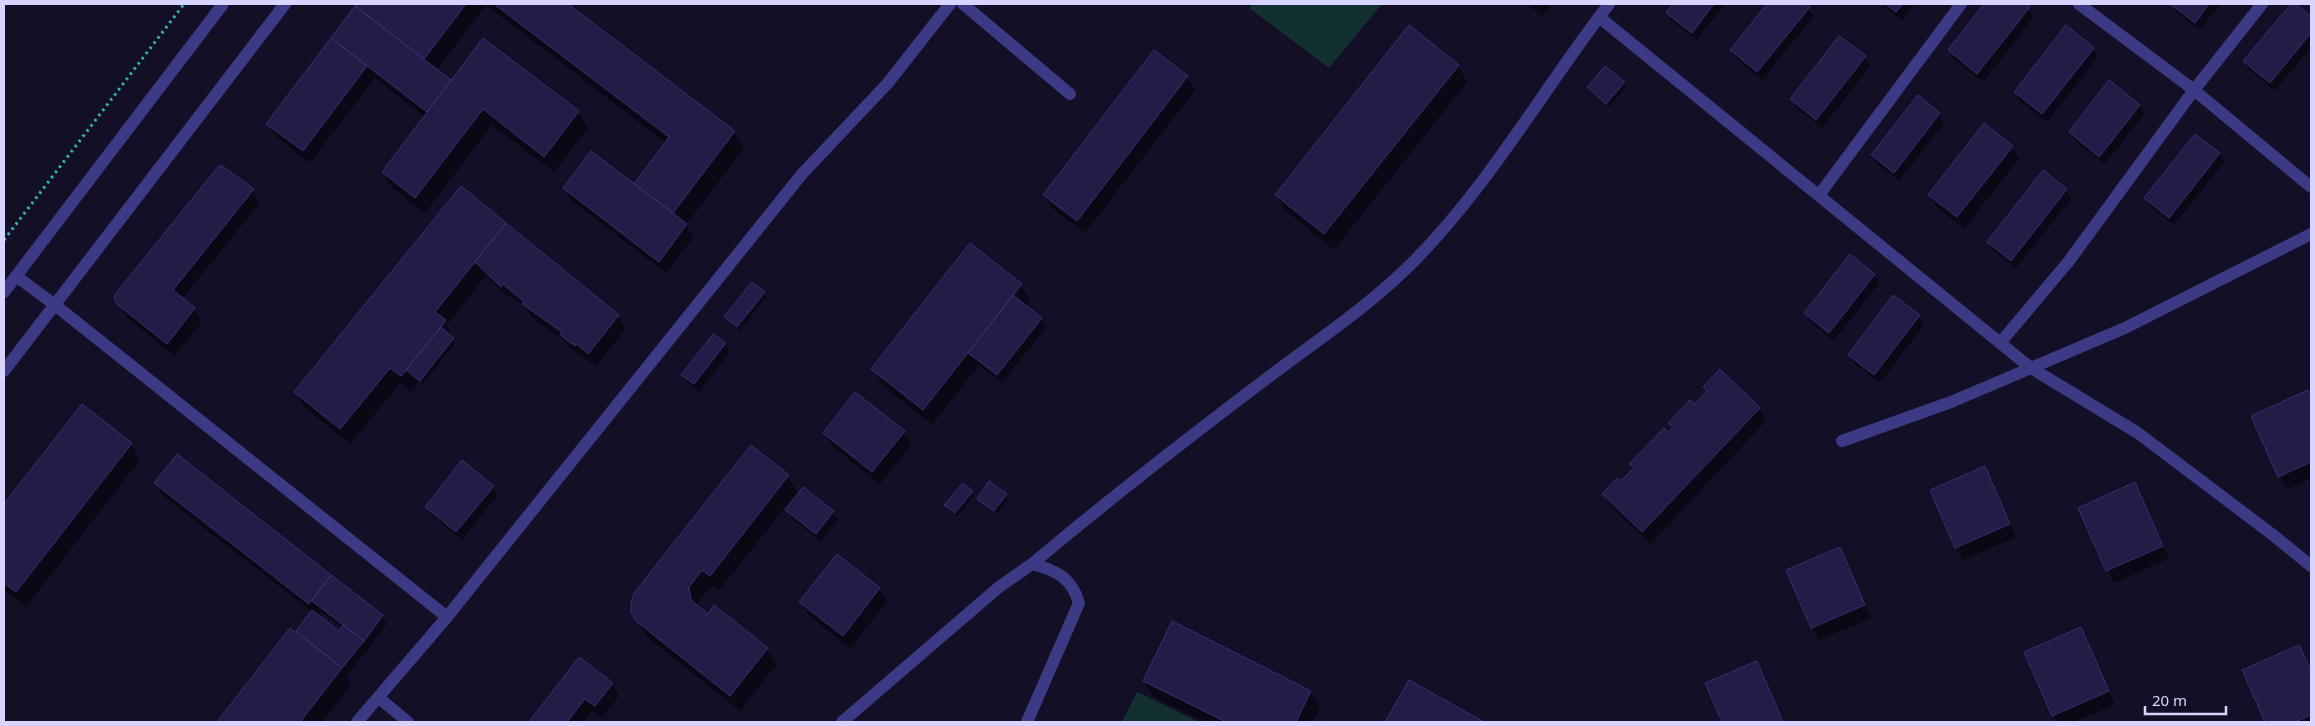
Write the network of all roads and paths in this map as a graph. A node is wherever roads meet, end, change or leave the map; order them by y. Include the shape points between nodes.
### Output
1 (184, 4) edge
2 (223, 4) edge
3 (285, 4) edge
4 (950, 4) edge
5 (963, 4) edge
6 (1609, 4) edge
7 (1961, 4) edge
8 (2079, 4) edge
9 (2262, 4) edge
10 (1599, 16) junction
11 (2194, 90) junction
12 (1070, 94) dead end
13 (2311, 188) edge
14 (1819, 195) junction
15 (2311, 234) edge
16 (4, 240) edge
17 (16, 276) junction
18 (4, 292) edge
19 (55, 305) junction
20 (2000, 342) junction
21 (2031, 368) junction
22 (4, 371) edge
23 (1842, 441) dead end
24 (2308, 559) edge
25 (1032, 564) junction
26 (447, 617) junction
27 (379, 698) junction
28 (356, 722) edge
29 (408, 722) edge
30 (842, 722) edge
31 (1027, 722) edge

1 - 16 path
2 - 17 street
3 - 19 street
4 - 26 street via 888,84 802,174
5 - 12 street
6 - 10 street
7 - 14 street
8 - 11 street
9 - 11 street
10 - 14 street
10 - 25 street via 1462,207 1415,260 1359,311 1132,481
11 - 13 street
11 - 20 street via 2069,261
14 - 20 street
15 - 21 street via 2124,328
17 - 18 street
17 - 19 street
19 - 22 street
19 - 26 street
20 - 21 street
21 - 23 street via 1952,402
21 - 24 street via 2138,433
25 - 30 street via 999,587
25 - 31 street via 1053,569 1075,589 1079,603
26 - 27 street
27 - 28 street
27 - 29 street

